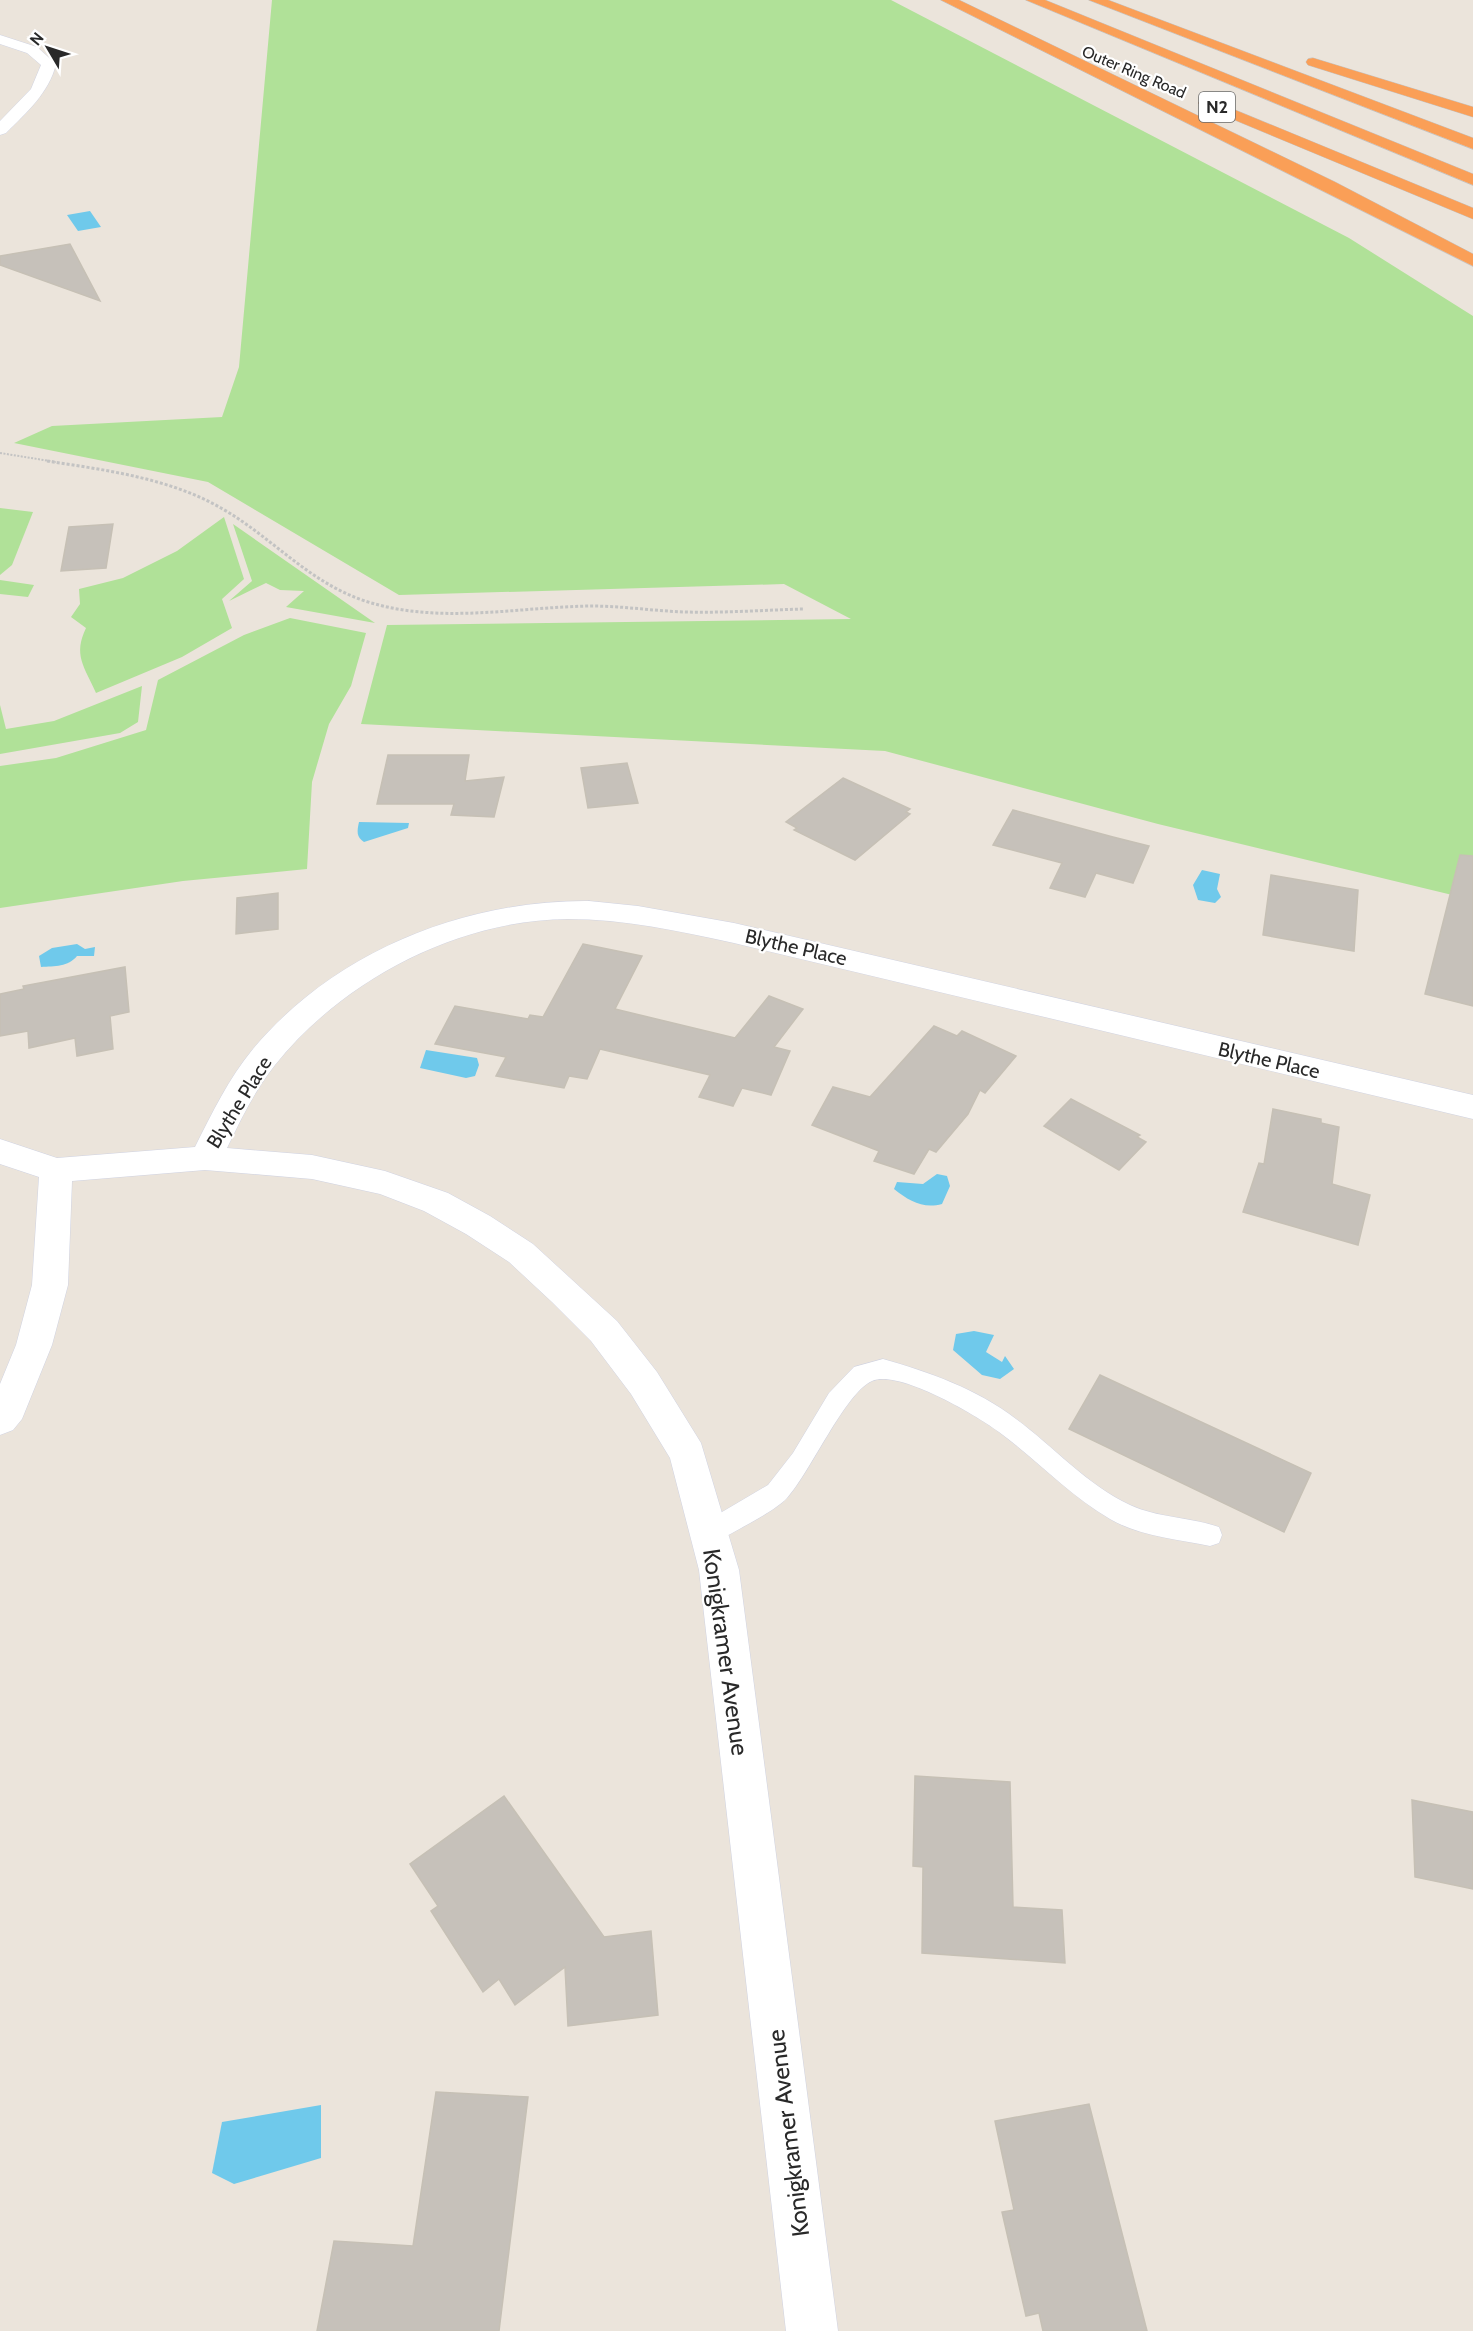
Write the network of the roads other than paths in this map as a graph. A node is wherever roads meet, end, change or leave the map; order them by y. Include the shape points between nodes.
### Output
1 (948, 0) edge
2 (962, 0) edge
3 (1033, 0) edge
4 (1096, 0) edge
5 (1127, 0) edge
6 (0, 39) edge
7 (1244, 40) dead end
8 (1297, 57) dead end
9 (1125, 68) dead end
10 (1190, 96) dead end
11 (1473, 112) edge
12 (0, 130) edge
13 (1230, 137) junction
14 (1473, 144) edge
15 (1473, 180) edge
16 (1473, 214) edge
17 (1473, 261) edge
18 (1460, 274) dead end
19 (1473, 1107) edge
20 (0, 1151) edge
21 (205, 1158) junction
22 (56, 1170) junction
23 (0, 1419) edge
24 (709, 1533) junction
25 (1210, 1535) dead end
26 (813, 2331) edge

1 - 13 highway
2 - 9 highway, Outer Ring Road
3 - 15 highway, Outer Ring Road / N2
4 - 14 highway
5 - 7 highway
6 - 12 street via 32,50 49,64 40,85
8 - 11 highway
10 - 16 highway, Outer Ring Road / N2
13 - 17 highway
13 - 18 highway
19 - 21 street, Blythe Place via 734,933 610,912 541,912 457,929 401,949 356,976 307,1013 265,1056
20 - 22 street, Konigkramer Avenue
21 - 22 street, Konigkramer Avenue
21 - 24 street, Konigkramer Avenue via 312,1167 385,1184 436,1202 521,1253 604,1331 644,1383 688,1454
22 - 23 street via 50,1285 34,1345 9,1408
24 - 25 lane via 777,1492 802,1460 837,1400 862,1374 884,1368 931,1382 1006,1424 1081,1486 1120,1512 1149,1523
24 - 26 street, Konigkramer Avenue via 719,1570

